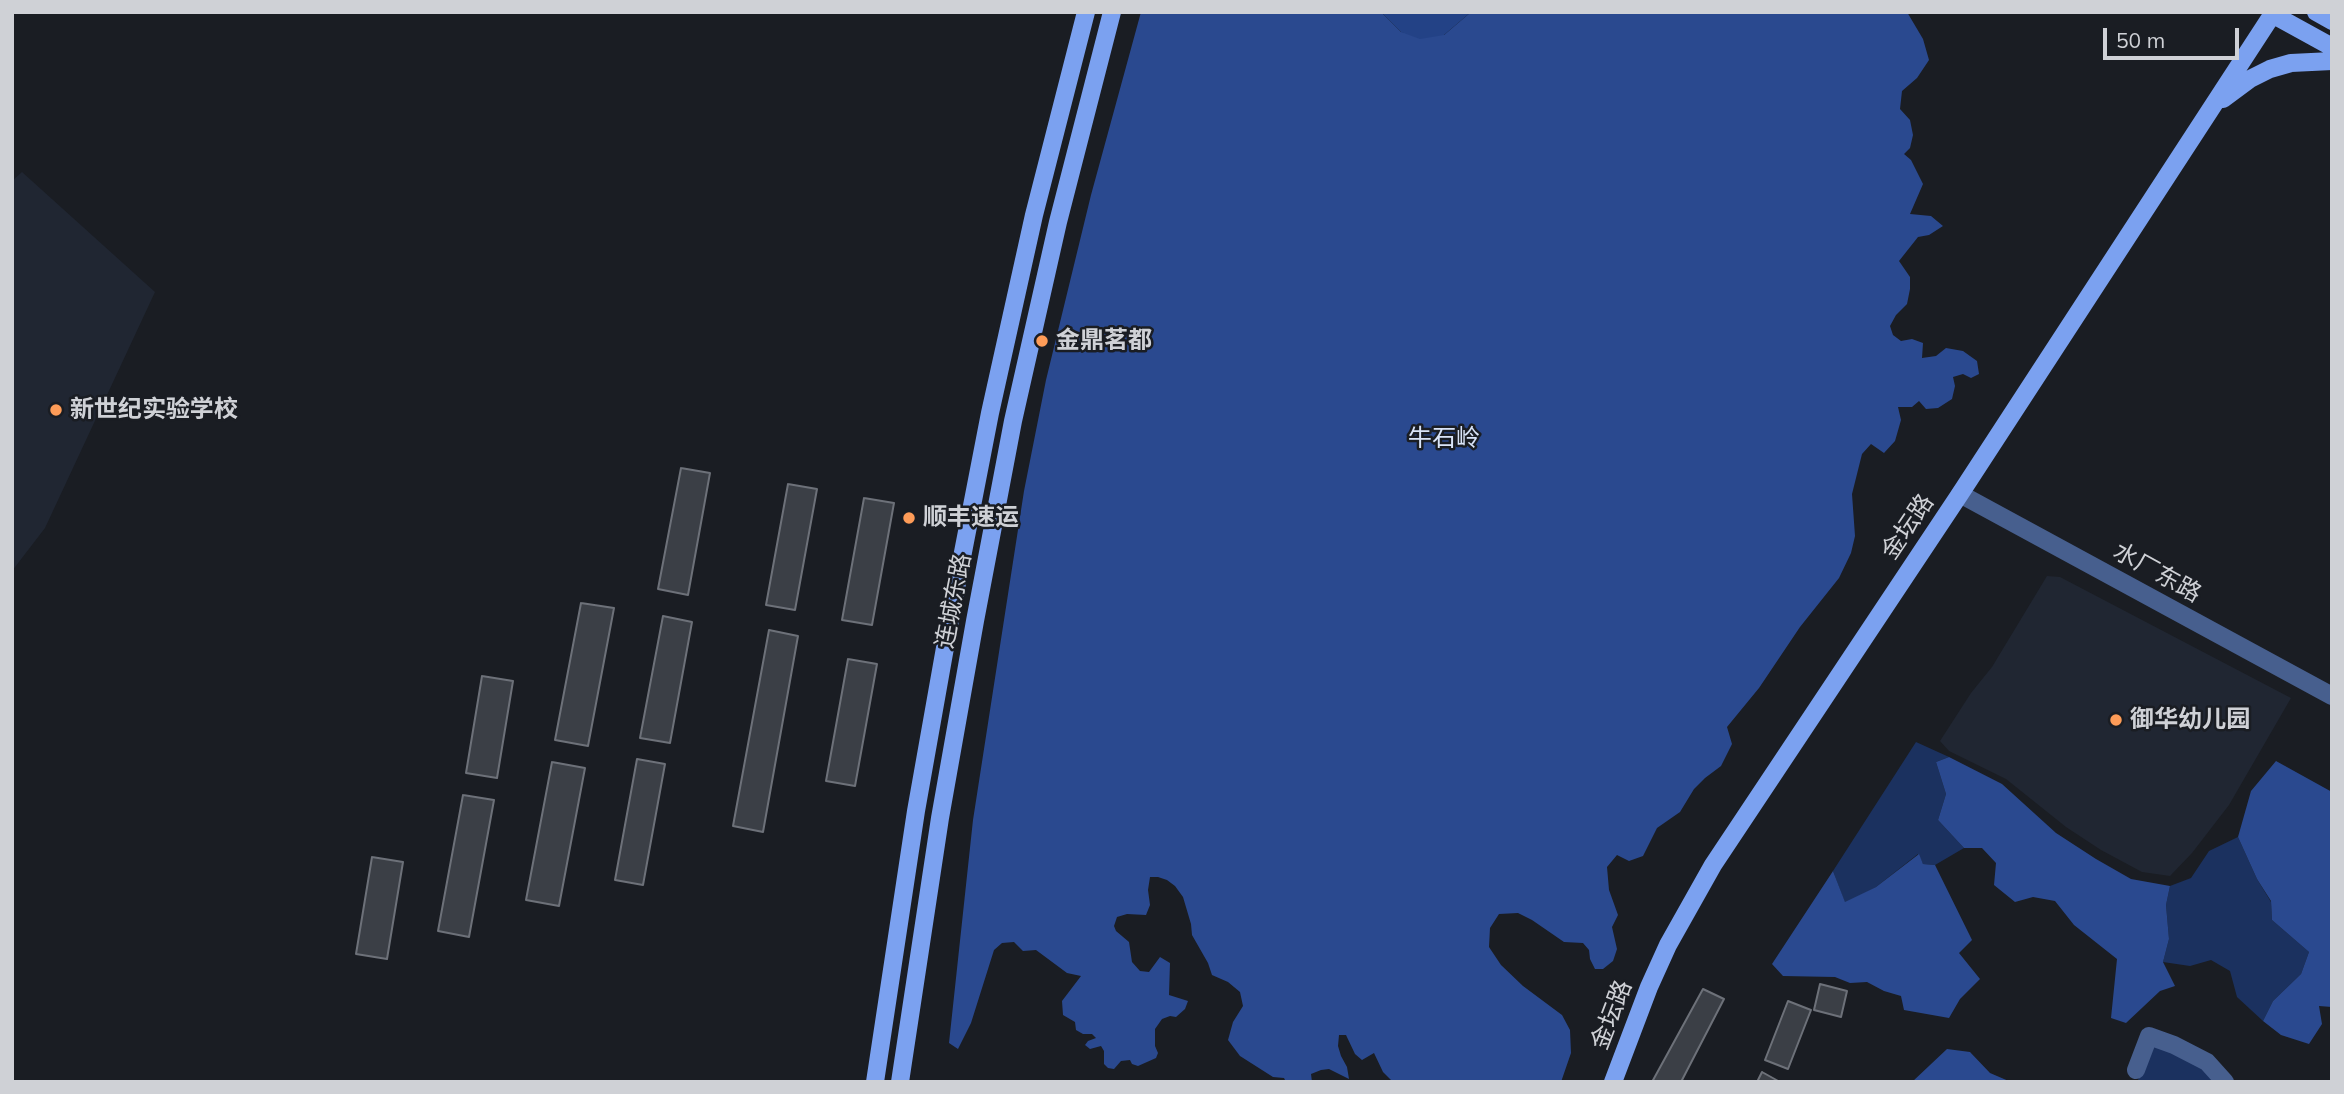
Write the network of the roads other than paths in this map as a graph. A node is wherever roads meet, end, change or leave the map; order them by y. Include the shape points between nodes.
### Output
1 (1086, 12) edge
2 (1112, 12) edge
3 (2316, 12) edge
4 (2272, 13) edge
5 (2332, 21) edge
6 (2332, 47) edge
7 (2332, 61) edge
8 (2208, 114) junction
9 (1960, 494) junction
10 (2332, 696) edge
11 (2136, 1070) dead end
12 (875, 1082) edge
13 (900, 1082) edge
14 (1613, 1082) edge
15 (2225, 1082) edge

1 - 12 main road, 连城东路 via 990,414 916,811
2 - 13 main road, 连城东路 via 1013,421 944,792
3 - 5 main road
4 - 6 main road
4 - 8 main road, 金坛路
7 - 8 main road via 2270,69 2228,94
8 - 9 main road, 金坛路
9 - 10 street, 水厂东路
9 - 14 main road, 金坛路 via 1713,865 1649,987
11 - 15 street via 2149,1036 2207,1062

